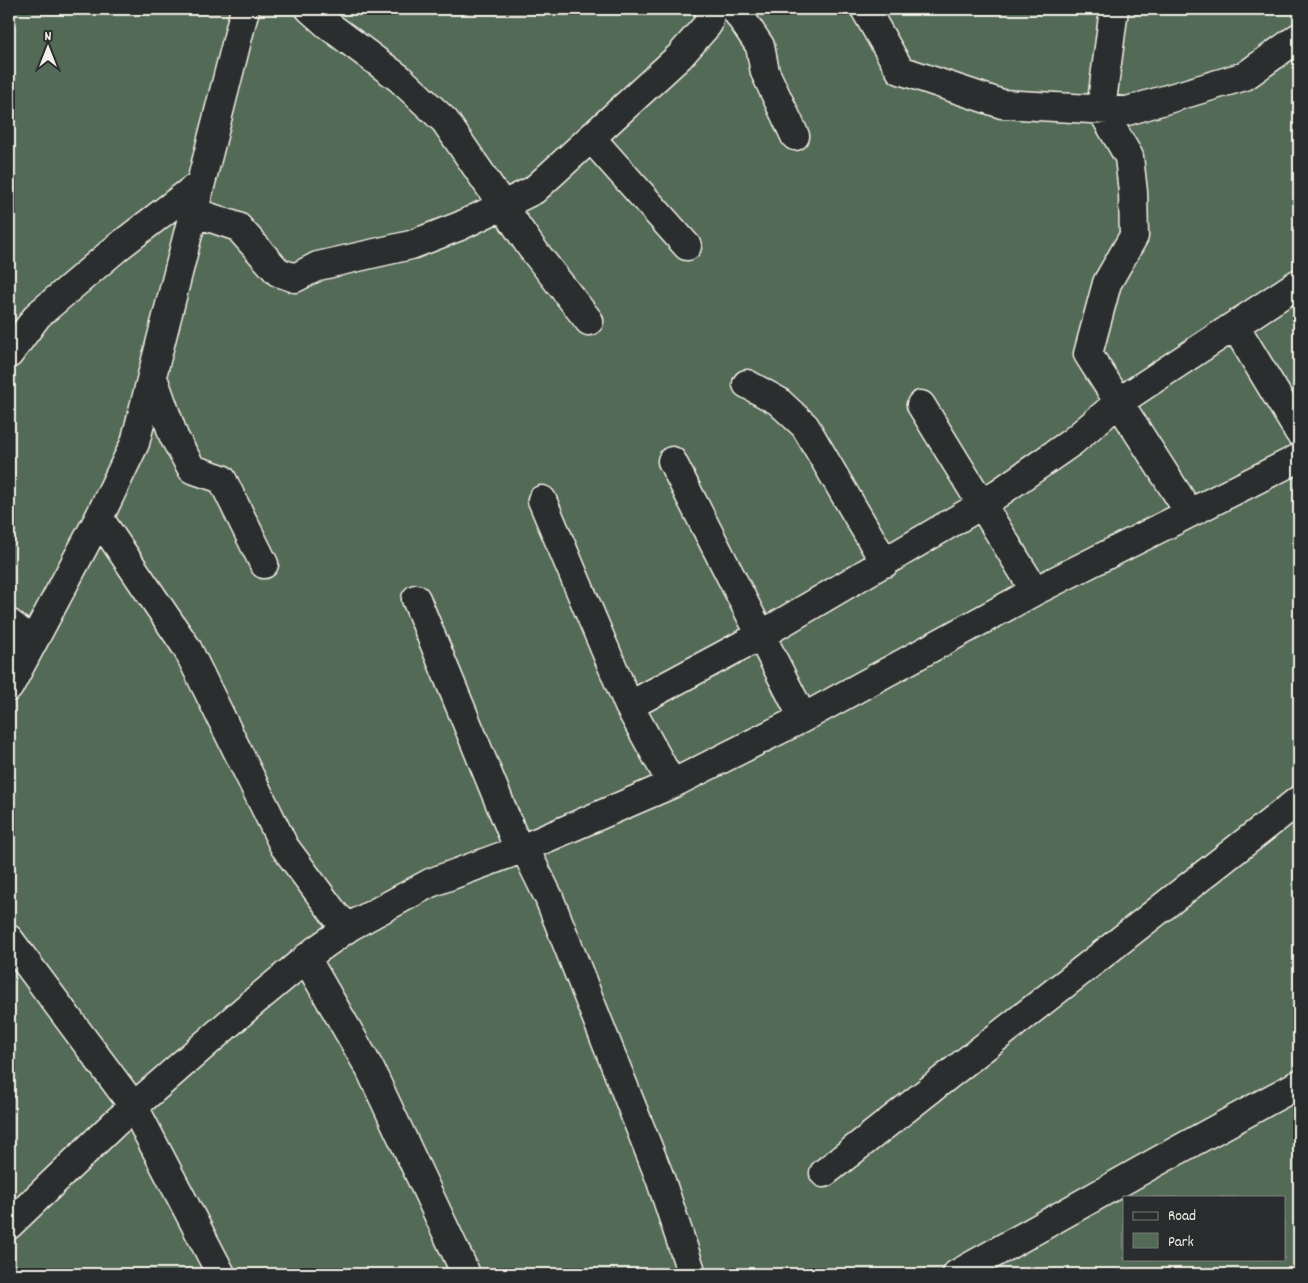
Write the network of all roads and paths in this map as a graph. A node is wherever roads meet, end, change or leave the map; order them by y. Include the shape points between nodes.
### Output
1 (245, 9) edge
2 (310, 9) edge
3 (712, 9) edge
4 (735, 9) edge
5 (865, 9) edge
6 (1114, 9) edge
7 (1299, 37) edge
8 (1101, 109) junction
9 (795, 136) dead end
10 (591, 138) junction
11 (201, 183) junction
12 (505, 205) junction
13 (194, 212) junction
14 (687, 246) dead end
15 (1299, 283) edge
16 (589, 322) dead end
17 (1235, 326) junction
18 (9, 354) edge
19 (152, 375) junction
20 (747, 384) dead end
21 (1119, 402) junction
22 (921, 405) dead end
23 (1299, 432) edge
24 (1299, 458) edge
25 (672, 461) dead end
26 (542, 500) dead end
27 (983, 504) junction
28 (1189, 512) junction
29 (99, 518) junction
30 (885, 563) junction
31 (264, 564) dead end
32 (1035, 591) junction
33 (416, 599) dead end
34 (9, 623) edge
35 (762, 635) junction
36 (33, 642) junction
37 (9, 687) edge
38 (629, 706) junction
39 (803, 718) junction
40 (672, 784) junction
41 (1299, 800) edge
42 (522, 848) junction
43 (349, 927) junction
44 (9, 940) edge
45 (306, 958) junction
46 (1299, 1084) edge
47 (134, 1107) junction
48 (824, 1173) dead end
49 (9, 1225) edge
50 (221, 1274) edge
51 (466, 1274) edge
52 (692, 1274) edge
53 (957, 1274) edge

1 - 11 street
2 - 12 street via 399,78 445,121
3 - 10 street via 708,24 680,56
4 - 9 street via 760,46 765,72
5 - 8 street via 900,70 1002,104
6 - 8 street
7 - 8 street via 1245,76 1126,111
8 - 21 street via 1129,157 1134,236 1107,283 1088,354
10 - 12 street via 534,190
10 - 14 street
11 - 13 street
11 - 18 street via 38,315
12 - 13 street via 411,245 318,266 295,278 278,272 238,227
12 - 16 street via 532,247
13 - 19 street
15 - 17 street
17 - 21 street
17 - 23 street
19 - 29 street via 135,443
19 - 31 street via 174,437 192,469 222,479
20 - 30 street via 778,401 805,426
21 - 27 street via 1072,442
21 - 28 street
22 - 27 street
24 - 28 street
25 - 35 street
26 - 38 street
27 - 30 street
27 - 32 street
28 - 32 street
29 - 36 street
29 - 43 street via 187,648 284,846 336,916
30 - 35 street
32 - 39 street
33 - 42 street
34 - 36 street
35 - 38 street
35 - 39 street
36 - 37 street
38 - 40 street
39 - 40 street
40 - 42 street
41 - 48 street
42 - 43 street via 430,883
42 - 52 street via 549,898 660,1178
43 - 45 street
44 - 47 street
45 - 47 street
45 - 51 street via 370,1070
46 - 53 street
47 - 49 street
47 - 50 street

